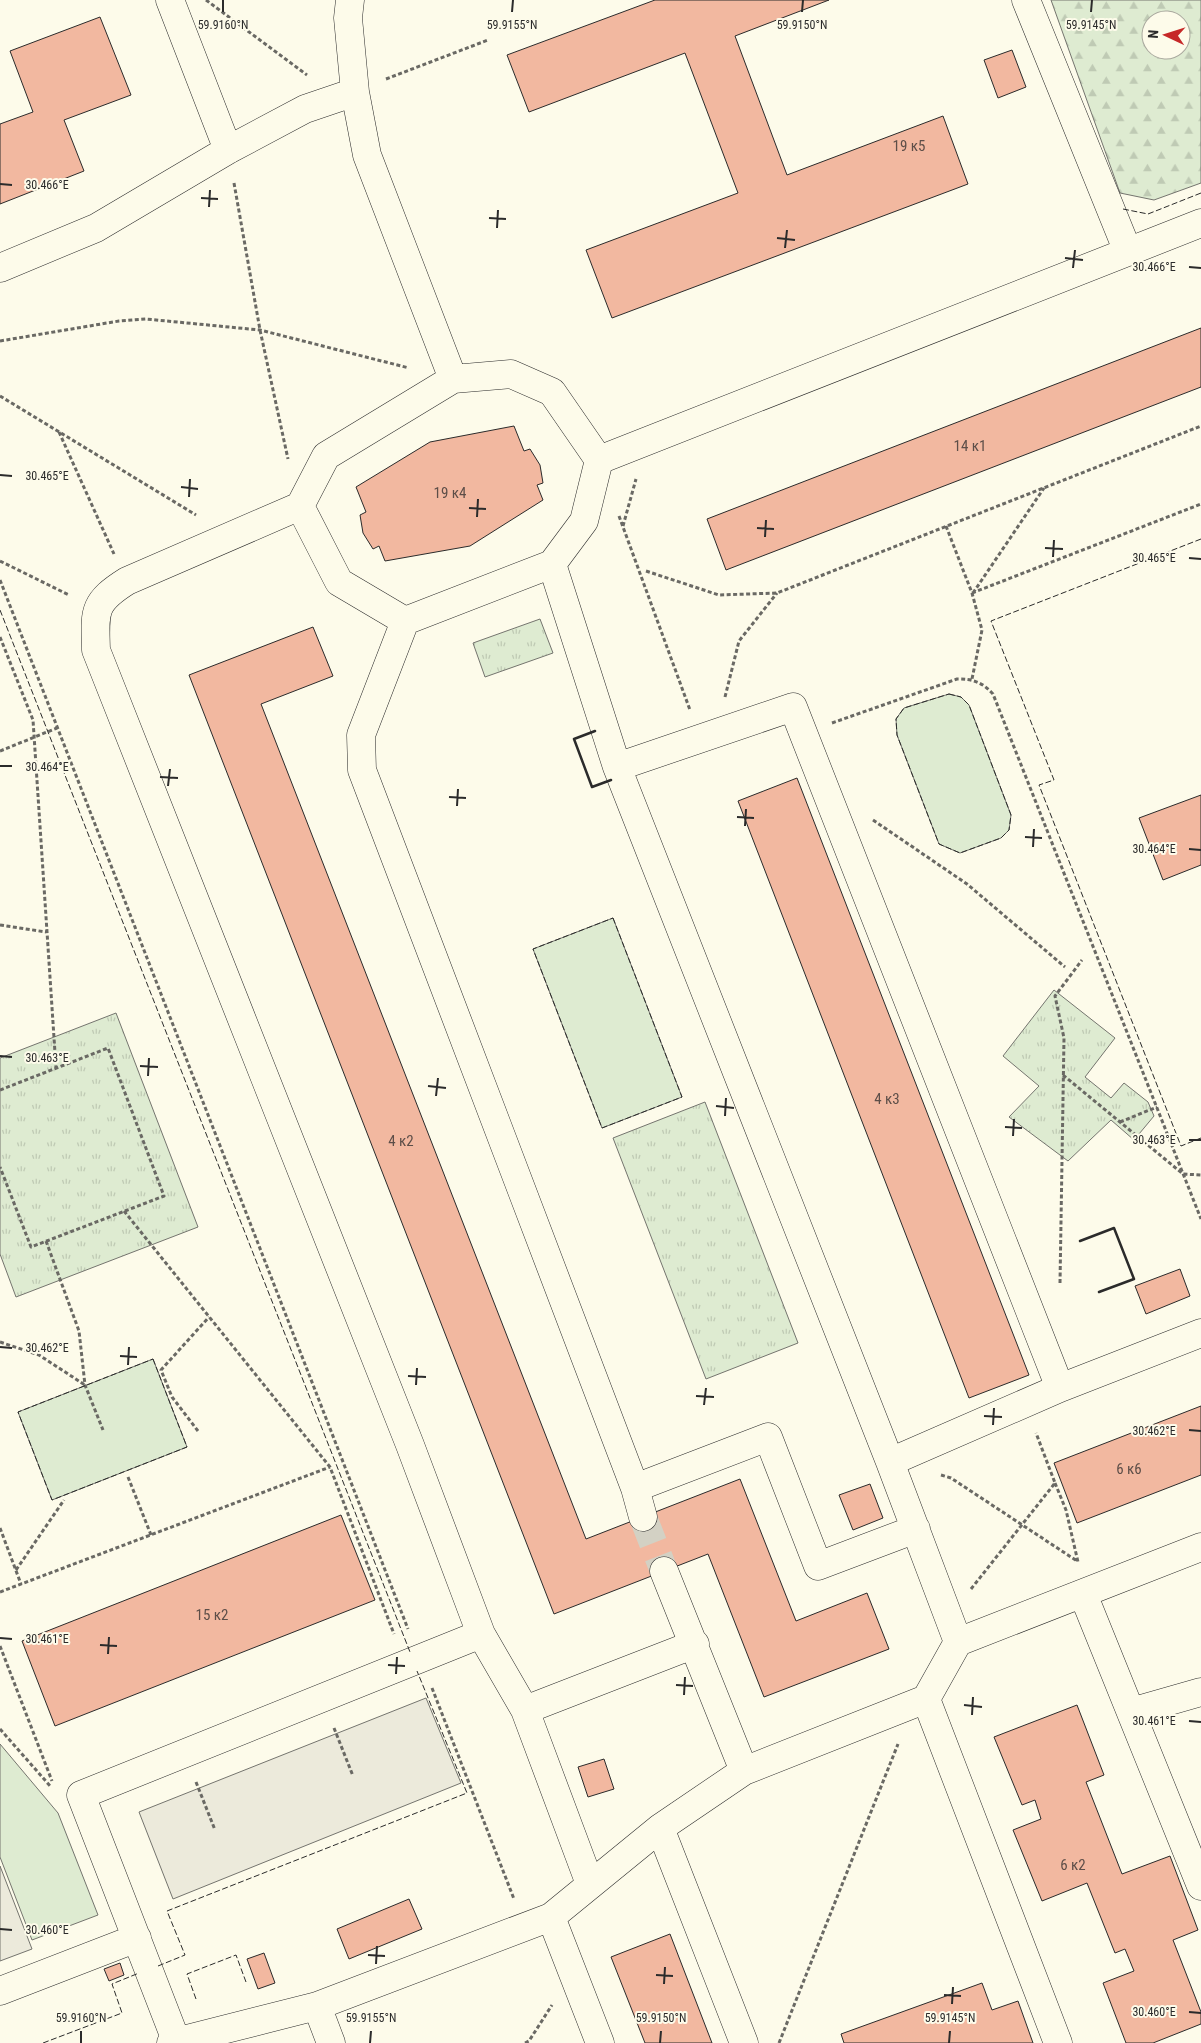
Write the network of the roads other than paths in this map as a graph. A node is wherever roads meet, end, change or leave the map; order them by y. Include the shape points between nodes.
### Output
1 (170, 0) edge
2 (350, 0) edge
3 (1026, 0) edge
4 (347, 95) junction
5 (228, 150) junction
6 (1201, 223) edge
7 (1128, 252) junction
8 (0, 268) edge
9 (453, 379) junction
10 (599, 460) junction
11 (300, 506) junction
12 (552, 564) junction
13 (405, 621) junction
14 (618, 768) junction
15 (1201, 1333) edge
16 (1060, 1388) junction
17 (890, 1462) junction
18 (635, 1488) junction
19 (643, 1517) tunnel mouth
20 (916, 1529) junction
21 (1201, 1548) edge
22 (664, 1571) tunnel mouth
23 (1083, 1594) junction
24 (481, 1634) junction
25 (958, 1642) junction
26 (695, 1644) junction
27 (1201, 1692) edge
28 (926, 1699) junction
29 (525, 1710) junction
30 (1131, 1712) junction
31 (744, 1771) junction
32 (660, 1828) junction
33 (590, 1884) junction
34 (1201, 1886) edge
35 (551, 1917) junction
36 (137, 1938) junction
37 (0, 1991) edge
38 (317, 2006) junction
39 (175, 2042) edge
40 (331, 2043) edge
41 (600, 2043) edge
42 (744, 2043) edge
43 (1058, 2043) edge

1 - 5 lane
2 - 4 lane
3 - 7 lane
4 - 5 lane via 305,109
4 - 9 lane
5 - 8 lane via 96,228
6 - 7 lane
7 - 10 lane
9 - 10 lane via 511,374 552,392
9 - 11 lane via 326,456
10 - 12 lane via 584,521
11 - 13 lane via 339,582
11 - 24 lane via 127,581 107,594 95,615 96,650 410,1445
12 - 13 lane
12 - 14 lane
13 - 18 lane via 361,735 362,770
14 - 16 lane via 793,707
14 - 17 lane
15 - 16 lane
16 - 17 lane
17 - 20 lane
18 - 19 lane
18 - 20 lane via 768,1437 818,1566
20 - 25 lane
21 - 23 lane
22 - 26 lane
23 - 25 lane
23 - 30 lane
24 - 29 lane
24 - 36 lane via 81,1795
25 - 28 lane
26 - 29 lane
26 - 31 lane
27 - 30 lane
28 - 31 lane
28 - 43 lane
29 - 33 lane
30 - 34 lane
31 - 32 lane
32 - 33 lane
32 - 42 lane
33 - 35 lane
35 - 38 lane
35 - 41 lane
36 - 37 lane
36 - 39 lane
38 - 39 lane
38 - 40 lane

